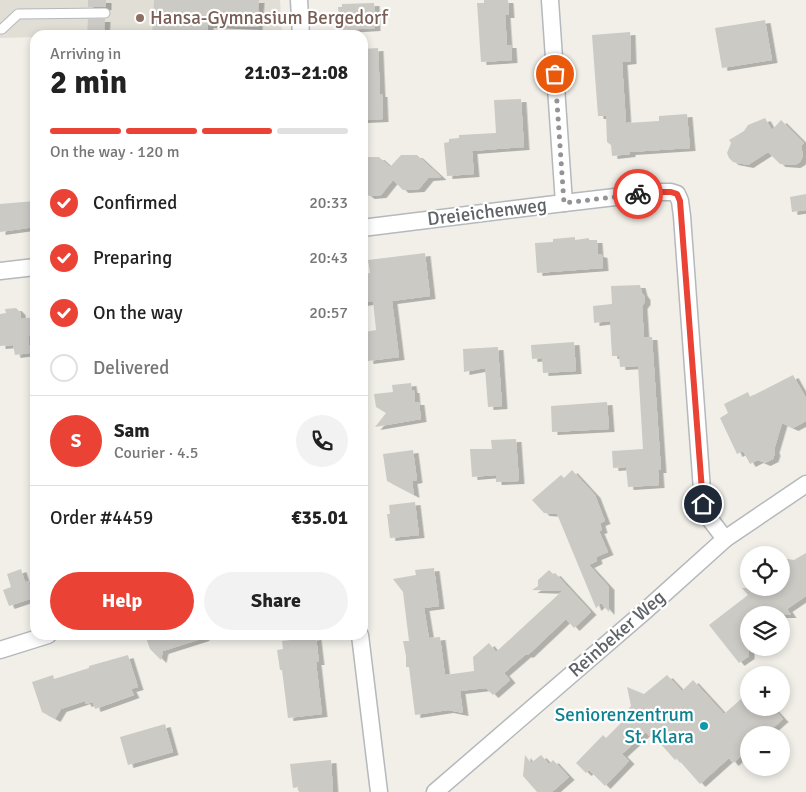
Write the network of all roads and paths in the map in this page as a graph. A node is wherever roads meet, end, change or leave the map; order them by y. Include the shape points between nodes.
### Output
1 (299, 0) edge
2 (550, 0) edge
3 (105, 14) dead end
4 (0, 29) edge
5 (301, 30) edge
6 (564, 203) junction
7 (368, 227) edge
8 (30, 268) edge
9 (0, 271) edge
10 (806, 484) edge
11 (725, 539) junction
12 (32, 640) edge
13 (361, 640) edge
14 (0, 650) edge
15 (379, 792) edge
16 (435, 792) edge

1 - 5 street
2 - 6 street
3 - 4 lane via 18,14
6 - 7 street, Dreieichenweg
6 - 11 street, Dreieichenweg via 658,192 671,192 679,197 703,504 706,514
8 - 9 street
10 - 11 street, Reinbeker Weg
11 - 16 street, Reinbeker Weg
12 - 14 street
13 - 15 street

